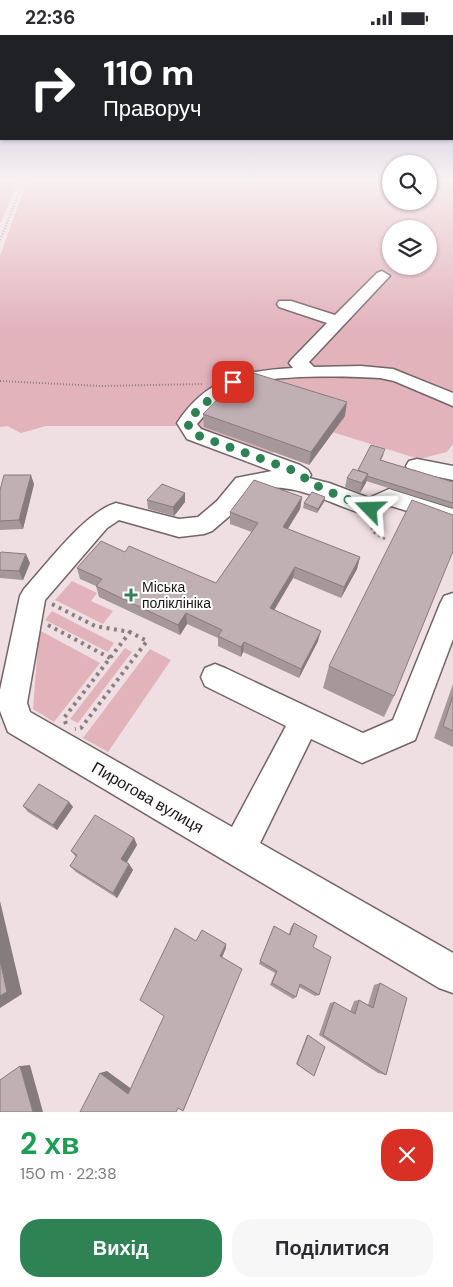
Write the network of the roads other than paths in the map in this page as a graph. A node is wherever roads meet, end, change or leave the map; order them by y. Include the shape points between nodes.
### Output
1 (382, 276) dead end
2 (286, 304) dead end
3 (338, 321) junction
4 (311, 373) junction
5 (453, 400) edge
6 (418, 466) dead end
7 (452, 471) edge
8 (321, 488) junction
9 (453, 517) edge
10 (453, 604) edge
11 (215, 677) dead end
12 (305, 721) junction
13 (239, 850) junction
14 (453, 974) edge

1 - 3 street
2 - 3 street
3 - 4 street via 298,363
4 - 5 street via 370,371 394,375
4 - 8 street via 233,382 200,407 187,423 194,434 292,470
6 - 7 street
8 - 9 street via 370,509 389,497
8 - 13 street, Пирогова вулиця via 272,478 244,483 226,507 204,525 179,528 116,511 99,522 33,596 12,703 19,722
10 - 12 street via 404,729 362,748
11 - 12 street
12 - 13 street
13 - 14 street, Пирогова вулиця

